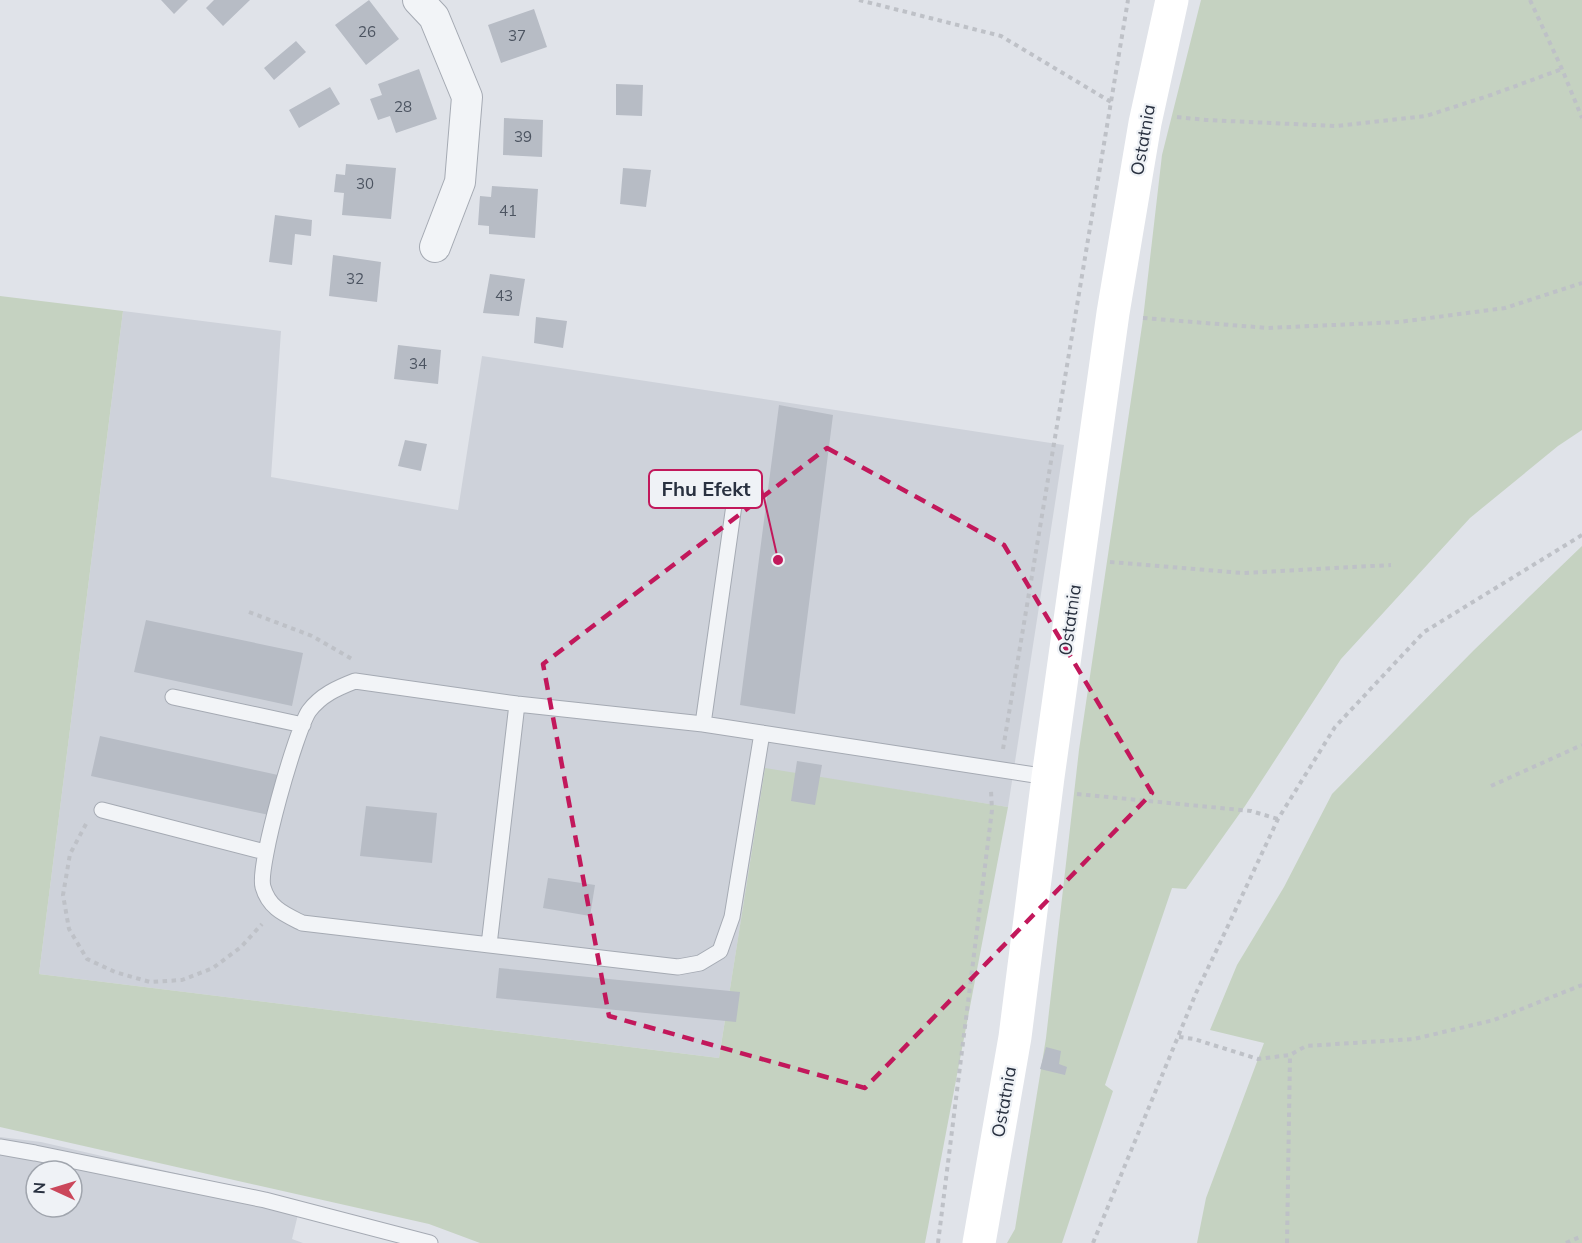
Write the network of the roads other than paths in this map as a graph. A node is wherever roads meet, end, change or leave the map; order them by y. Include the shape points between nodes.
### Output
1 (418, 0) edge
2 (1172, 0) edge
3 (435, 247) dead end
4 (735, 498) dead end
5 (173, 697) dead end
6 (517, 704) junction
7 (703, 724) junction
8 (303, 725) junction
9 (762, 733) junction
10 (1060, 785) junction
11 (102, 810) road end
12 (265, 852) junction
13 (489, 945) junction
14 (0, 1148) edge
15 (430, 1243) edge
16 (980, 1243) edge

1 - 3 street via 434,17 467,97 460,182
2 - 10 street, Ostatnia via 1156,119 1113,313
4 - 7 lane
5 - 8 lane
6 - 7 lane
6 - 8 lane via 355,681 332,690 310,711
6 - 13 lane
7 - 9 lane
8 - 12 lane
9 - 10 lane via 994,769
9 - 13 lane via 732,917 720,951 700,963 678,967
10 - 16 street, Ostatnia
11 - 12 lane
12 - 13 lane via 263,886 275,910 302,923
14 - 15 lane via 265,1200

